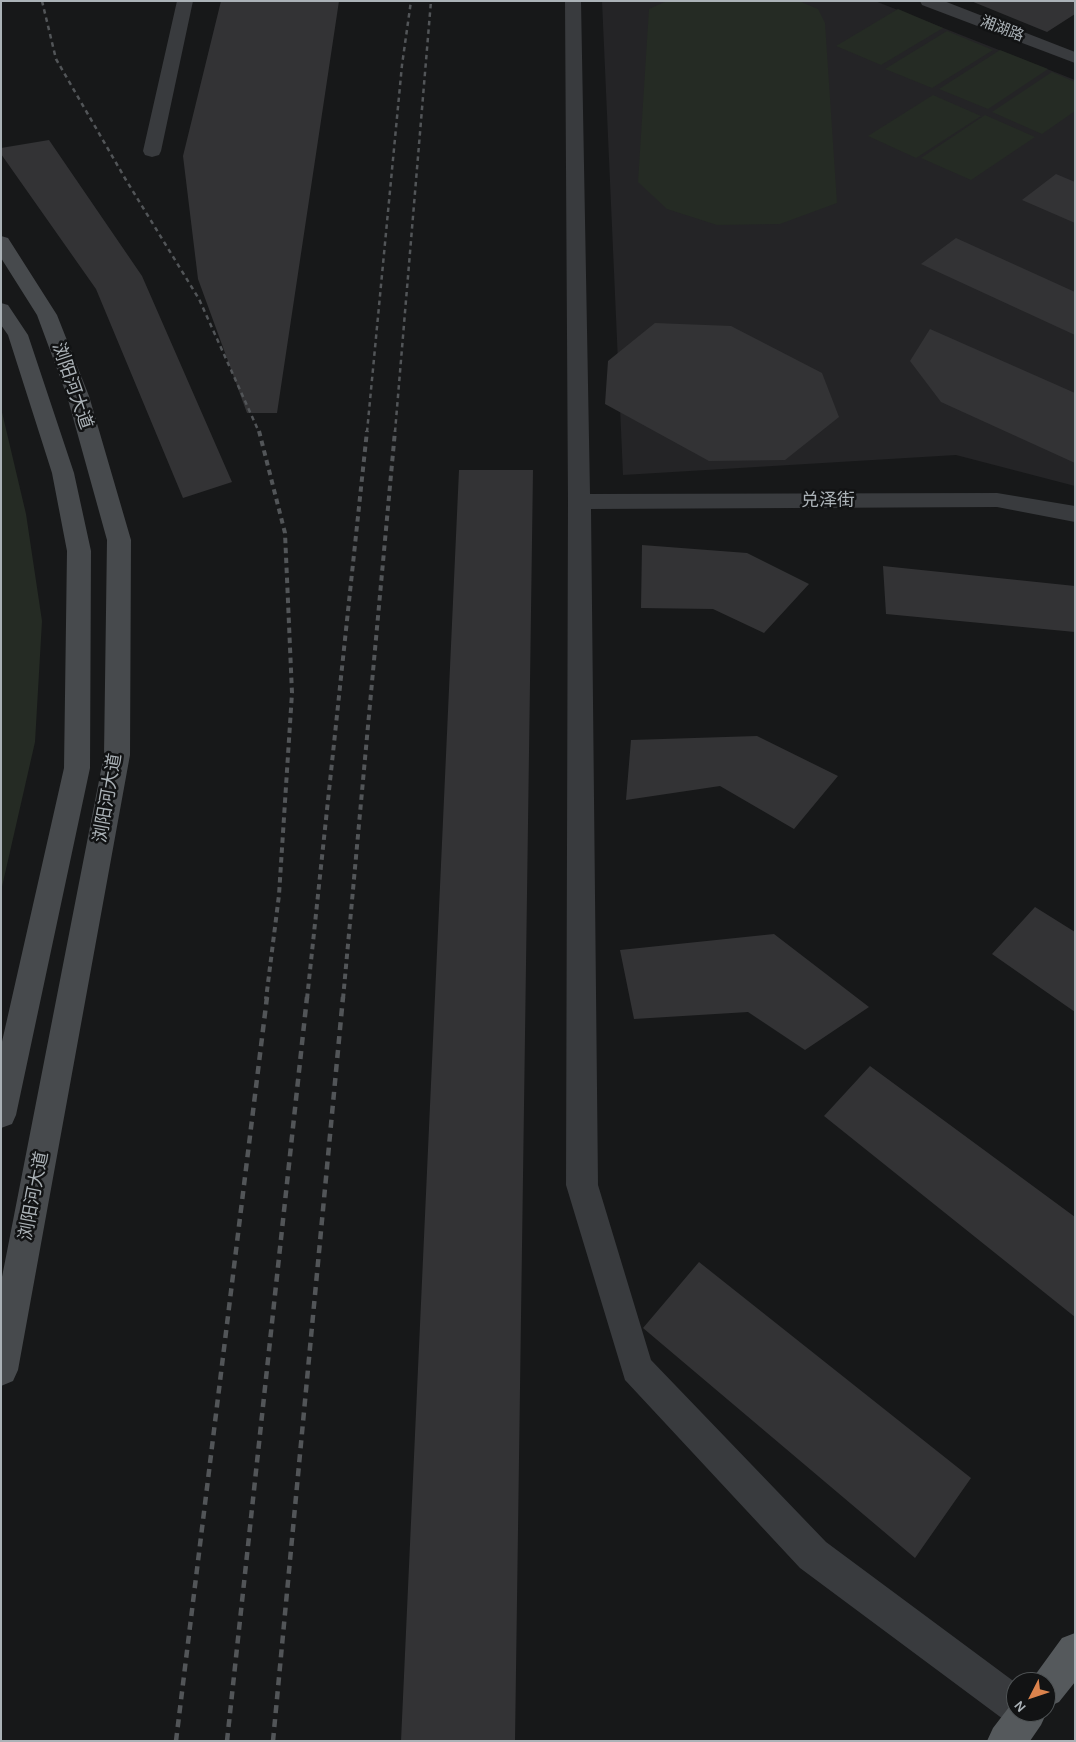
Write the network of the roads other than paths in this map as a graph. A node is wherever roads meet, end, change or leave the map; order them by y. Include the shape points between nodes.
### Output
1 (185, 1) edge
2 (573, 1) edge
3 (928, 1) edge
4 (1075, 58) edge
5 (152, 151) dead end
6 (1, 242) edge
7 (1, 309) edge
8 (579, 502) junction
9 (1075, 514) edge
10 (1, 1115) edge
11 (1, 1370) edge
12 (1075, 1651) edge
13 (1056, 1674) edge
14 (1006, 1698) edge

1 - 5 street
2 - 8 street
3 - 4 street, 湘湖路
6 - 11 main road, 浏阳河大道 via 47,315 78,396 119,540 117,756
7 - 10 main road, 浏阳河大道 via 18,335 63,473 79,550 77,768
8 - 9 street, 兑泽街 via 997,500
8 - 14 street via 582,1185 637,1369 813,1555
12 - 13 main road

